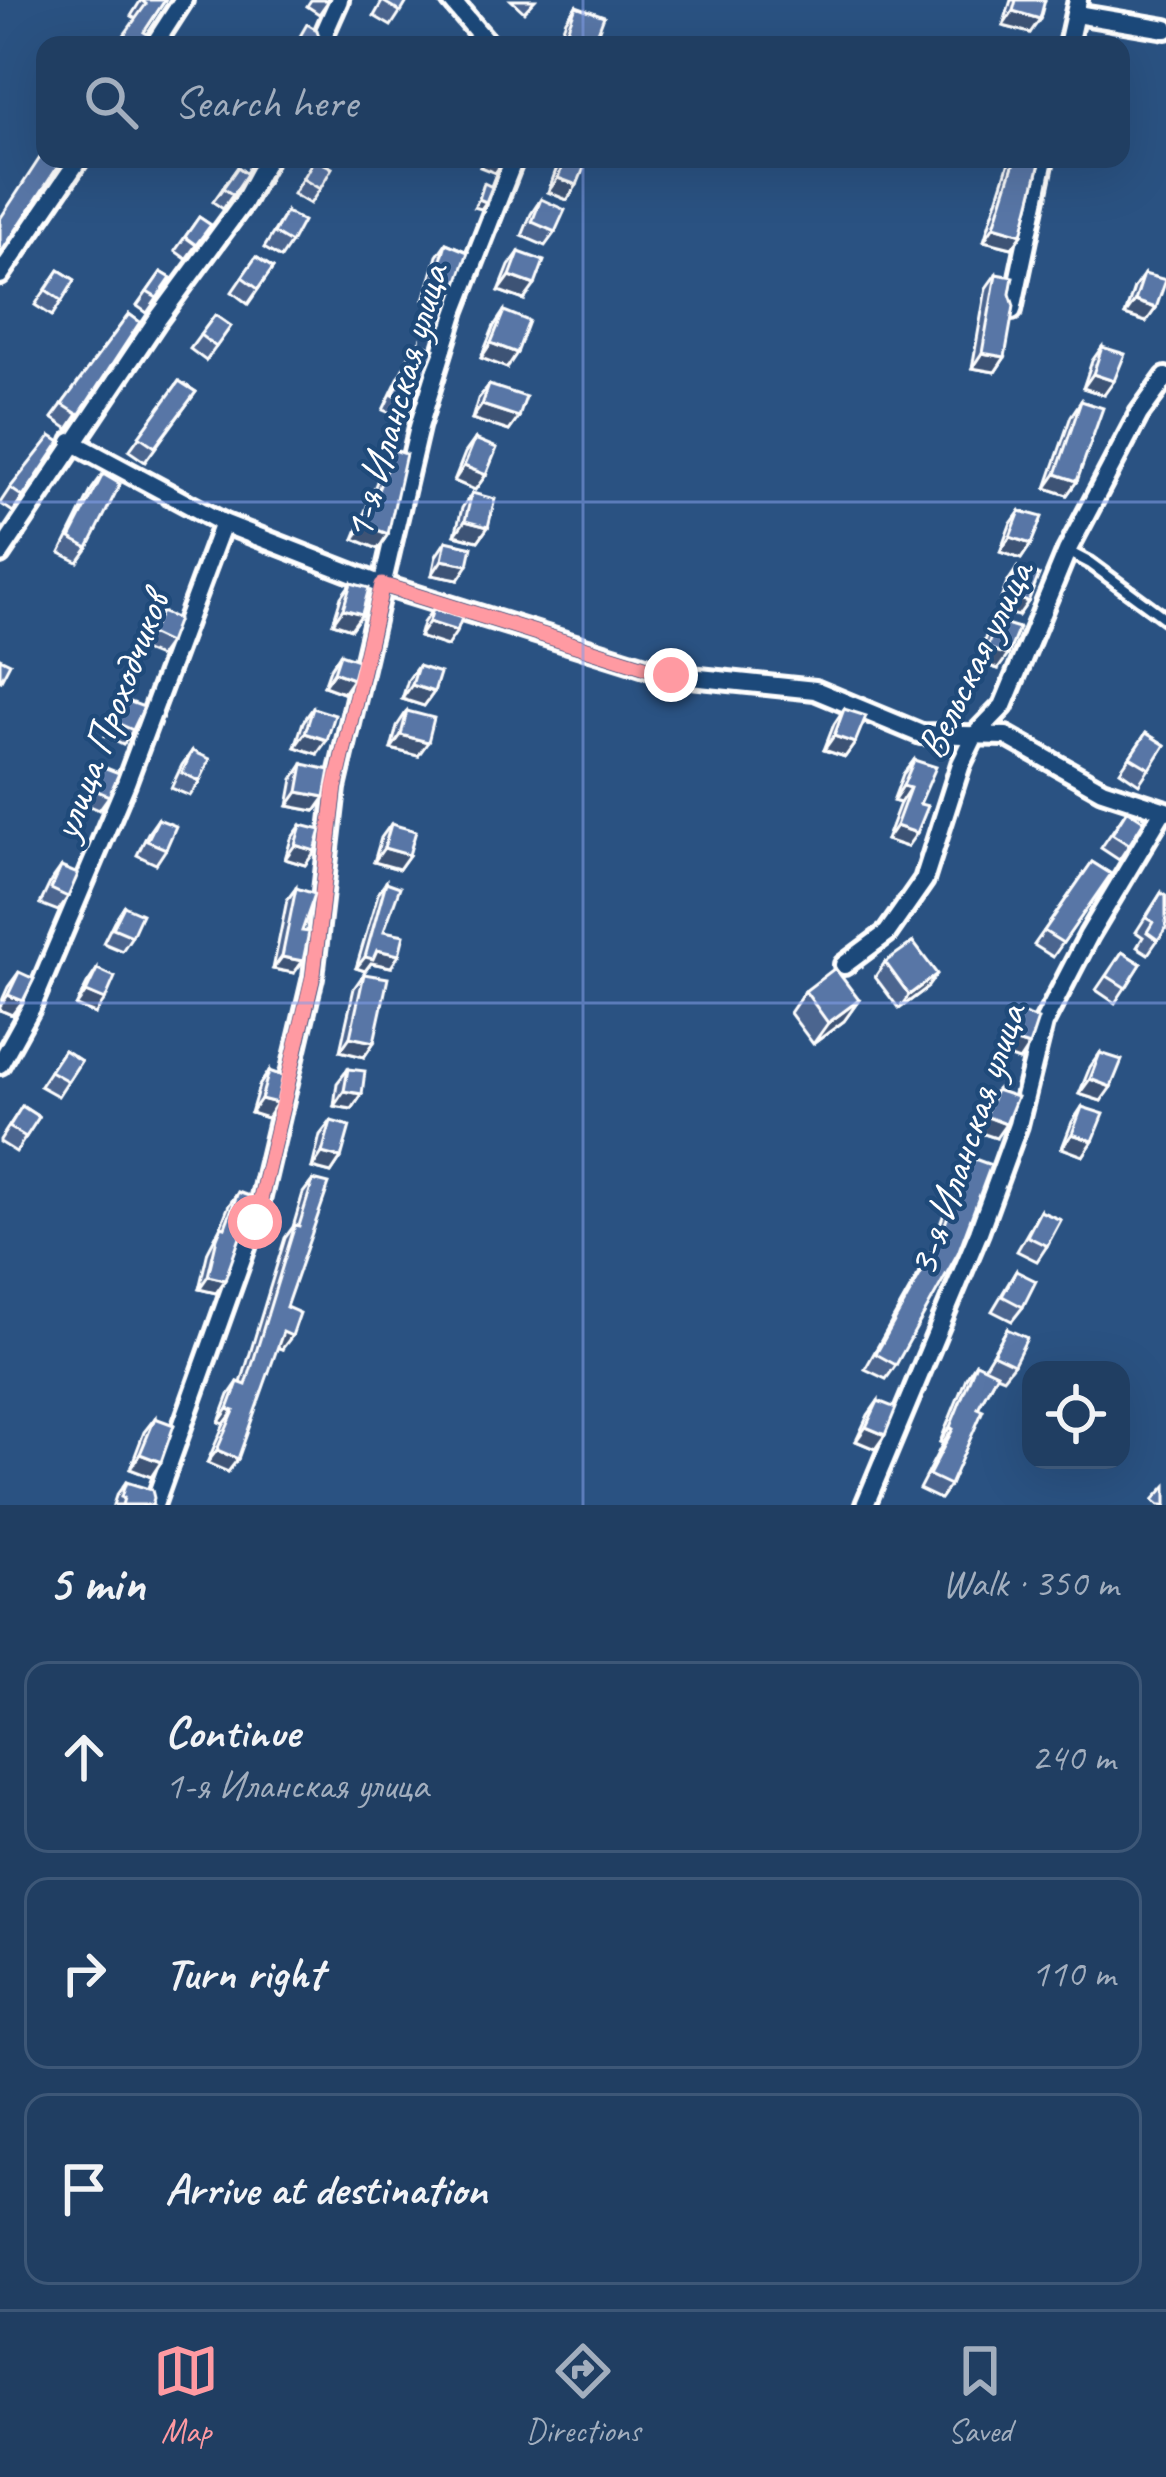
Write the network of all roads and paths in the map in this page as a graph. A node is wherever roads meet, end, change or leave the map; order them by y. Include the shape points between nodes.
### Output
1 (183, 0) edge
2 (339, 0) edge
3 (451, 0) edge
4 (1077, 7) edge
5 (1166, 29) edge
6 (160, 36) edge
7 (323, 36) edge
8 (481, 36) edge
9 (73, 168) edge
10 (263, 168) edge
11 (511, 168) edge
12 (1042, 168) edge
13 (0, 275) edge
14 (1012, 310) edge
15 (1166, 376) edge
16 (72, 442) junction
17 (223, 523) junction
18 (7, 526) edge
19 (1067, 551) junction
20 (0, 554) edge
21 (382, 585) junction
22 (1166, 619) edge
23 (975, 734) junction
24 (1165, 811) edge
25 (844, 965) dead end
26 (0, 1064) edge
27 (154, 1505) edge
28 (865, 1505) edge

1 - 6 street
2 - 7 street
3 - 8 street
4 - 5 street
9 - 13 street
10 - 16 street
11 - 21 street, 1-я Иланская улица via 449,329
12 - 14 street
15 - 19 street, Вельская улица
16 - 17 street
16 - 18 street
17 - 21 street
17 - 26 street, улица Проходчиков via 126,783 32,1008
18 - 20 street
19 - 22 lane
19 - 23 street, Вельская улица via 1003,706
21 - 23 street via 671,675 815,690 922,734
21 - 27 street, 1-я Иланская улица via 335,788 313,976 255,1222
23 - 24 street via 1006,736 1102,790
23 - 25 street, Вельская улица via 923,880 887,933
24 - 28 street, 3-я Иланская улица via 1043,1024 979,1232

